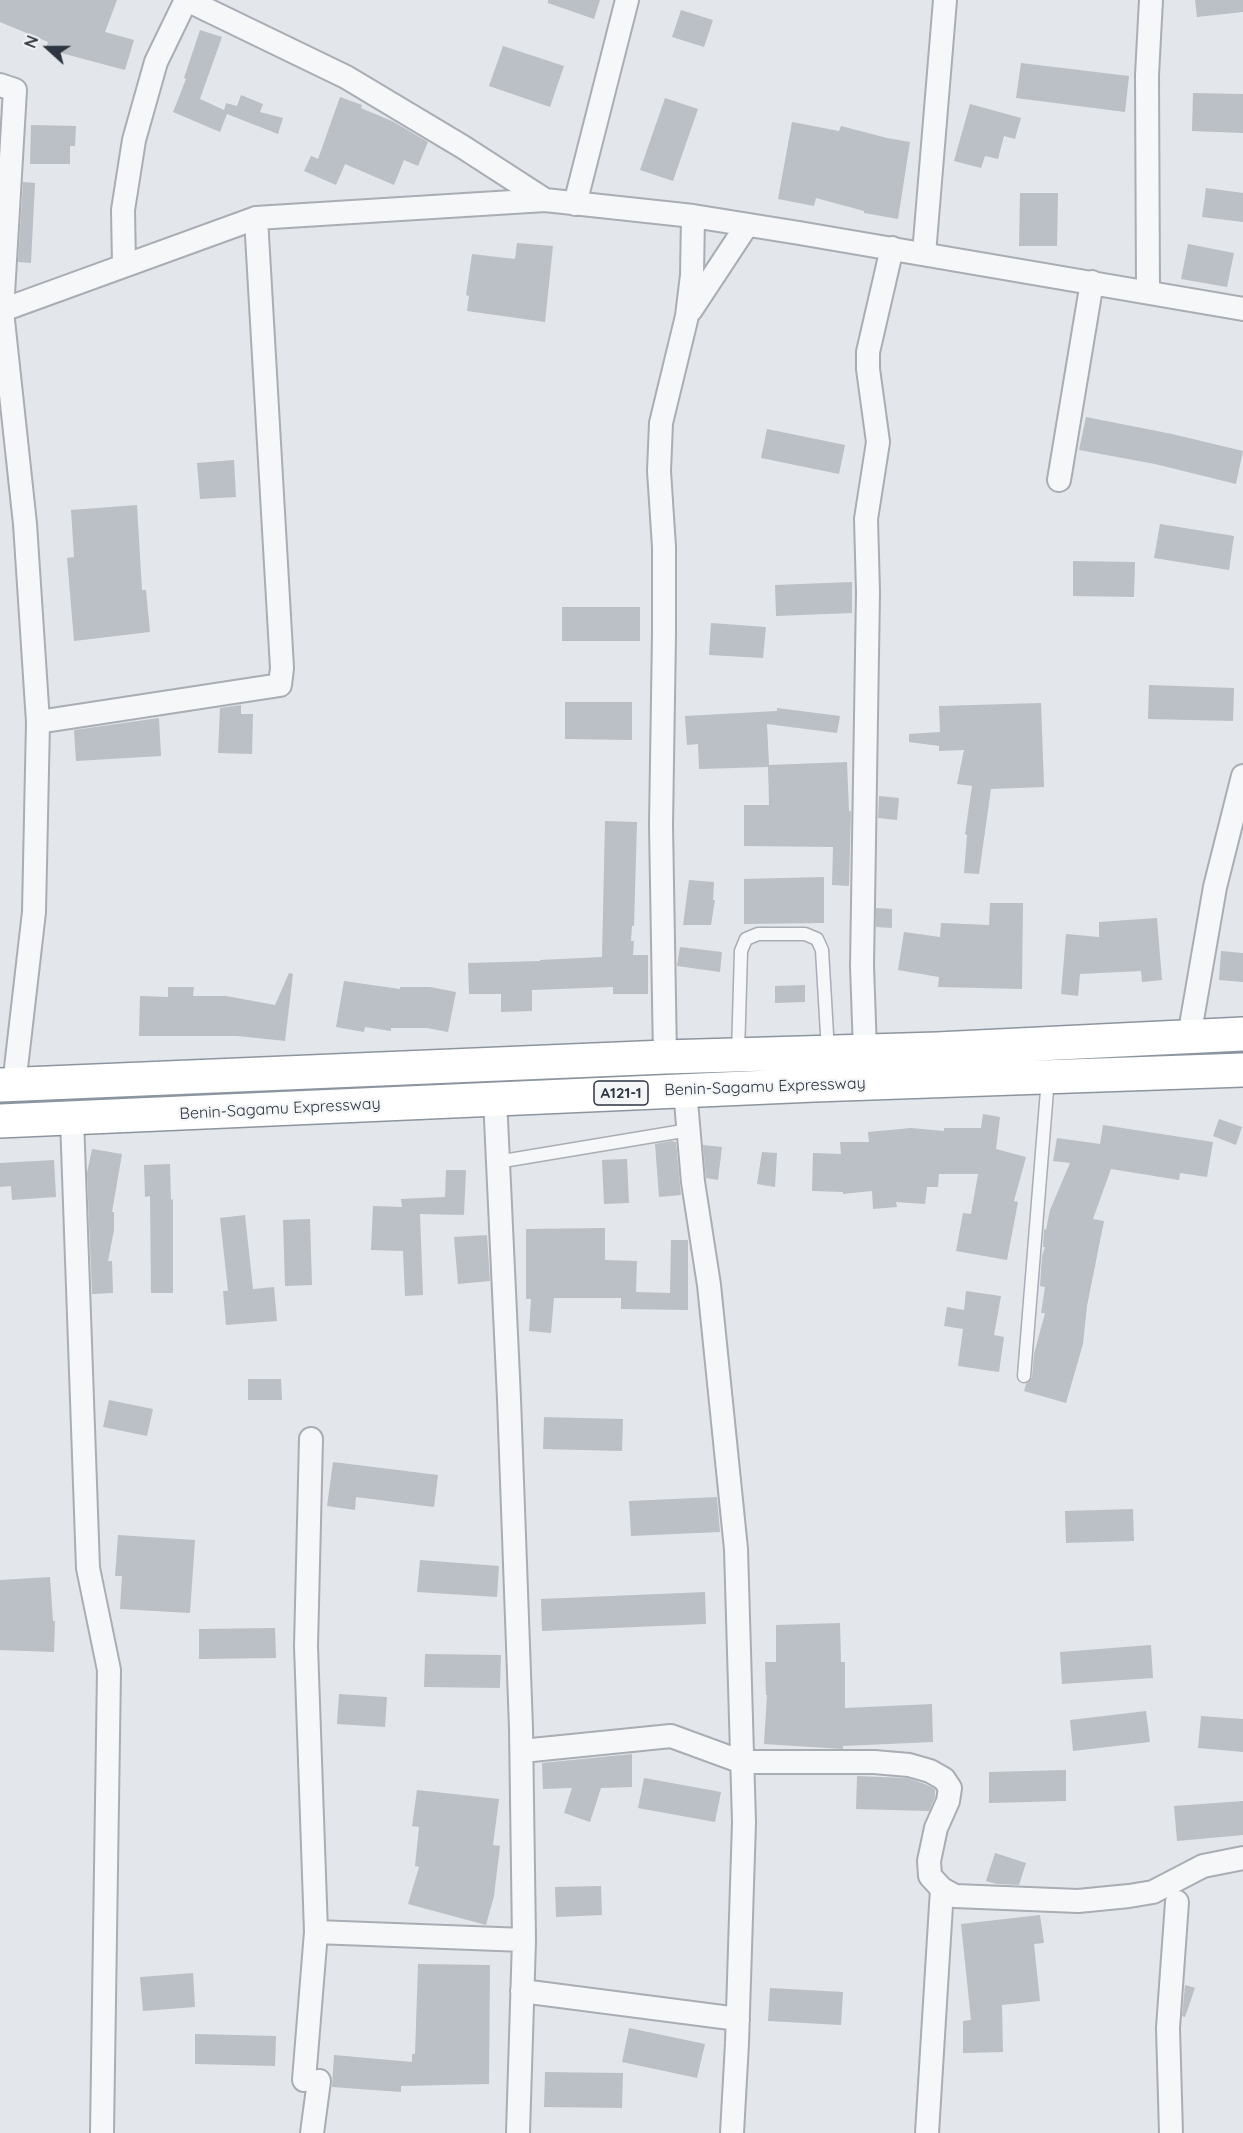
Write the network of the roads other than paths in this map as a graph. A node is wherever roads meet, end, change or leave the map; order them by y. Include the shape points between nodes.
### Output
1 (186, 0) edge
2 (627, 0) edge
3 (945, 0) edge
4 (1151, 0) edge
5 (0, 85) edge
6 (545, 200) junction
7 (575, 204) junction
8 (693, 216) junction
9 (256, 218) junction
10 (747, 225) junction
11 (892, 248) junction
12 (924, 254) junction
13 (124, 265) junction
14 (1092, 282) junction
15 (1148, 292) junction
16 (1243, 309) edge
17 (1, 311) edge
18 (687, 316) junction
19 (1059, 480) dead end
20 (38, 722) junction
21 (1243, 776) edge
22 (1243, 1034) edge
23 (1189, 1037) junction
24 (865, 1051) junction
25 (828, 1052) junction
26 (738, 1054) junction
27 (665, 1057) junction
28 (1243, 1070) edge
29 (1048, 1076) junction
30 (7, 1085) edge
31 (685, 1090) junction
32 (495, 1098) junction
33 (72, 1119) junction
34 (0, 1121) edge
35 (689, 1130) junction
36 (497, 1162) junction
37 (1024, 1376) dead end
38 (311, 1439) dead end
39 (522, 1751) junction
40 (742, 1762) junction
41 (1243, 1858) edge
42 (942, 1889) junction
43 (1177, 1902) dead end
44 (316, 1932) junction
45 (524, 1940) junction
46 (522, 1991) junction
47 (738, 2019) junction
48 (102, 2133) edge
49 (312, 2133) edge
50 (518, 2133) edge
51 (732, 2133) edge
52 (927, 2133) edge
53 (1171, 2133) edge

1 - 6 street via 346,77
1 - 13 street via 156,62 134,140 123,210
2 - 7 street
3 - 12 street
4 - 15 street via 1147,75
5 - 17 street via 15,90
6 - 7 street
6 - 9 street
7 - 8 street
8 - 10 street
8 - 18 street
9 - 13 street
9 - 20 street via 280,685
10 - 11 street
10 - 18 street
11 - 12 street
11 - 24 street via 868,351 878,442 866,519 862,966
12 - 14 street
13 - 17 street
14 - 15 street
14 - 19 street
15 - 16 street
17 - 20 street via 25,524
18 - 27 street via 661,423 659,471 664,547 661,825
20 - 30 street via 34,912
21 - 23 street via 1215,887
22 - 23 highway, A121-1
23 - 24 highway, A121-1
24 - 25 highway, A121-1
25 - 26 highway, A121-1
25 - 26 lane via 822,950 817,939 805,934 758,934 746,939 741,951
26 - 27 highway, A121-1
27 - 30 highway, A121-1
28 - 29 highway, Benin-Sagamu Expressway / A121-1
29 - 31 highway, Benin-Sagamu Expressway / A121-1
29 - 37 lane
31 - 32 highway, Benin-Sagamu Expressway / A121-1
31 - 35 street
32 - 33 highway, Benin-Sagamu Expressway / A121-1
32 - 36 street
33 - 34 highway, Benin-Sagamu Expressway / A121-1
33 - 48 street via 88,1568 109,1670
35 - 36 lane
35 - 40 street via 736,1549
36 - 39 street
38 - 44 street via 306,1646
39 - 40 street via 671,1736
39 - 45 street
40 - 42 street via 909,1765 944,1779 950,1788 948,1801 936,1828 929,1861 930,1876
40 - 47 street
41 - 42 street via 1203,1866 1153,1892 1088,1900 956,1896
42 - 52 street
43 - 53 street via 1168,2028
44 - 45 street
44 - 49 street
45 - 46 street
46 - 47 street
46 - 50 street
47 - 51 street

